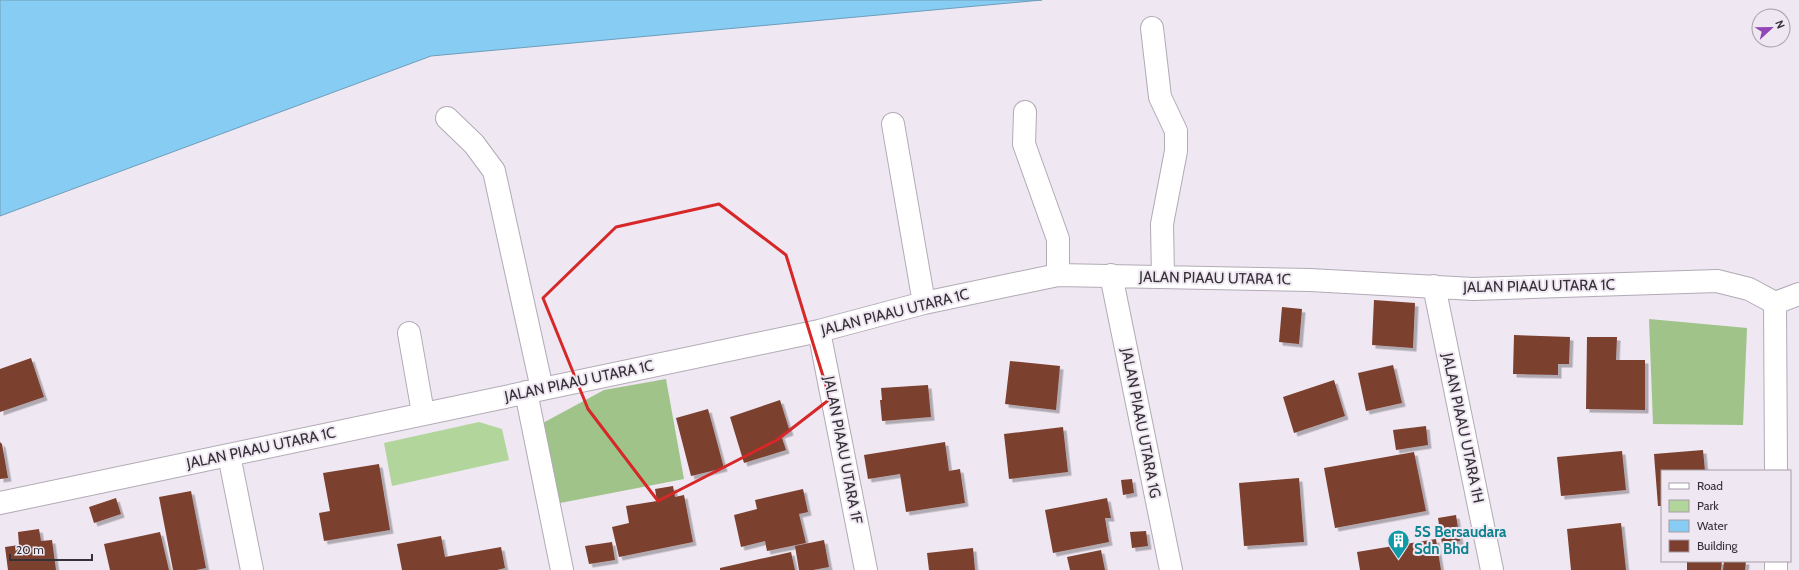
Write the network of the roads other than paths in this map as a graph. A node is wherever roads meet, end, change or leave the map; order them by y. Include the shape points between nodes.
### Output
1 (1152, 28) dead end
2 (1025, 112) dead end
3 (447, 118) dead end
4 (893, 124) dead end
5 (1111, 275) junction
6 (1058, 276) junction
7 (1163, 277) junction
8 (1434, 286) junction
9 (1799, 294) edge
10 (924, 302) junction
11 (1775, 303) junction
12 (819, 331) junction
13 (408, 333) dead end
14 (534, 390) junction
15 (423, 413) junction
16 (229, 455) junction
17 (1776, 470) edge
18 (0, 503) edge
19 (252, 570) edge
20 (562, 570) edge
21 (866, 570) edge
22 (1171, 570) edge
23 (1492, 570) edge

1 - 7 street via 1160,97 1176,131 1176,151 1162,224
2 - 6 street via 1024,144 1058,239
3 - 14 street via 474,144 494,171
4 - 10 street
5 - 6 street, JALAN PIAAU UTARA 1C
5 - 7 street, JALAN PIAAU UTARA 1C
5 - 22 street, JALAN PIAAU UTARA 1G
6 - 10 street, JALAN PIAAU UTARA 1C
7 - 8 street, JALAN PIAAU UTARA 1C
8 - 11 street, JALAN PIAAU UTARA 1C via 1473,289 1716,281 1749,289
8 - 23 street, JALAN PIAAU UTARA 1H
9 - 11 street
10 - 12 street, JALAN PIAAU UTARA 1C
11 - 17 street
12 - 14 street, JALAN PIAAU UTARA 1C
12 - 21 street, JALAN PIAAU UTARA 1F
13 - 15 street
14 - 15 street, JALAN PIAAU UTARA 1C
14 - 20 street
15 - 16 street, JALAN PIAAU UTARA 1C
16 - 18 street, JALAN PIAAU UTARA 1C
16 - 19 street

